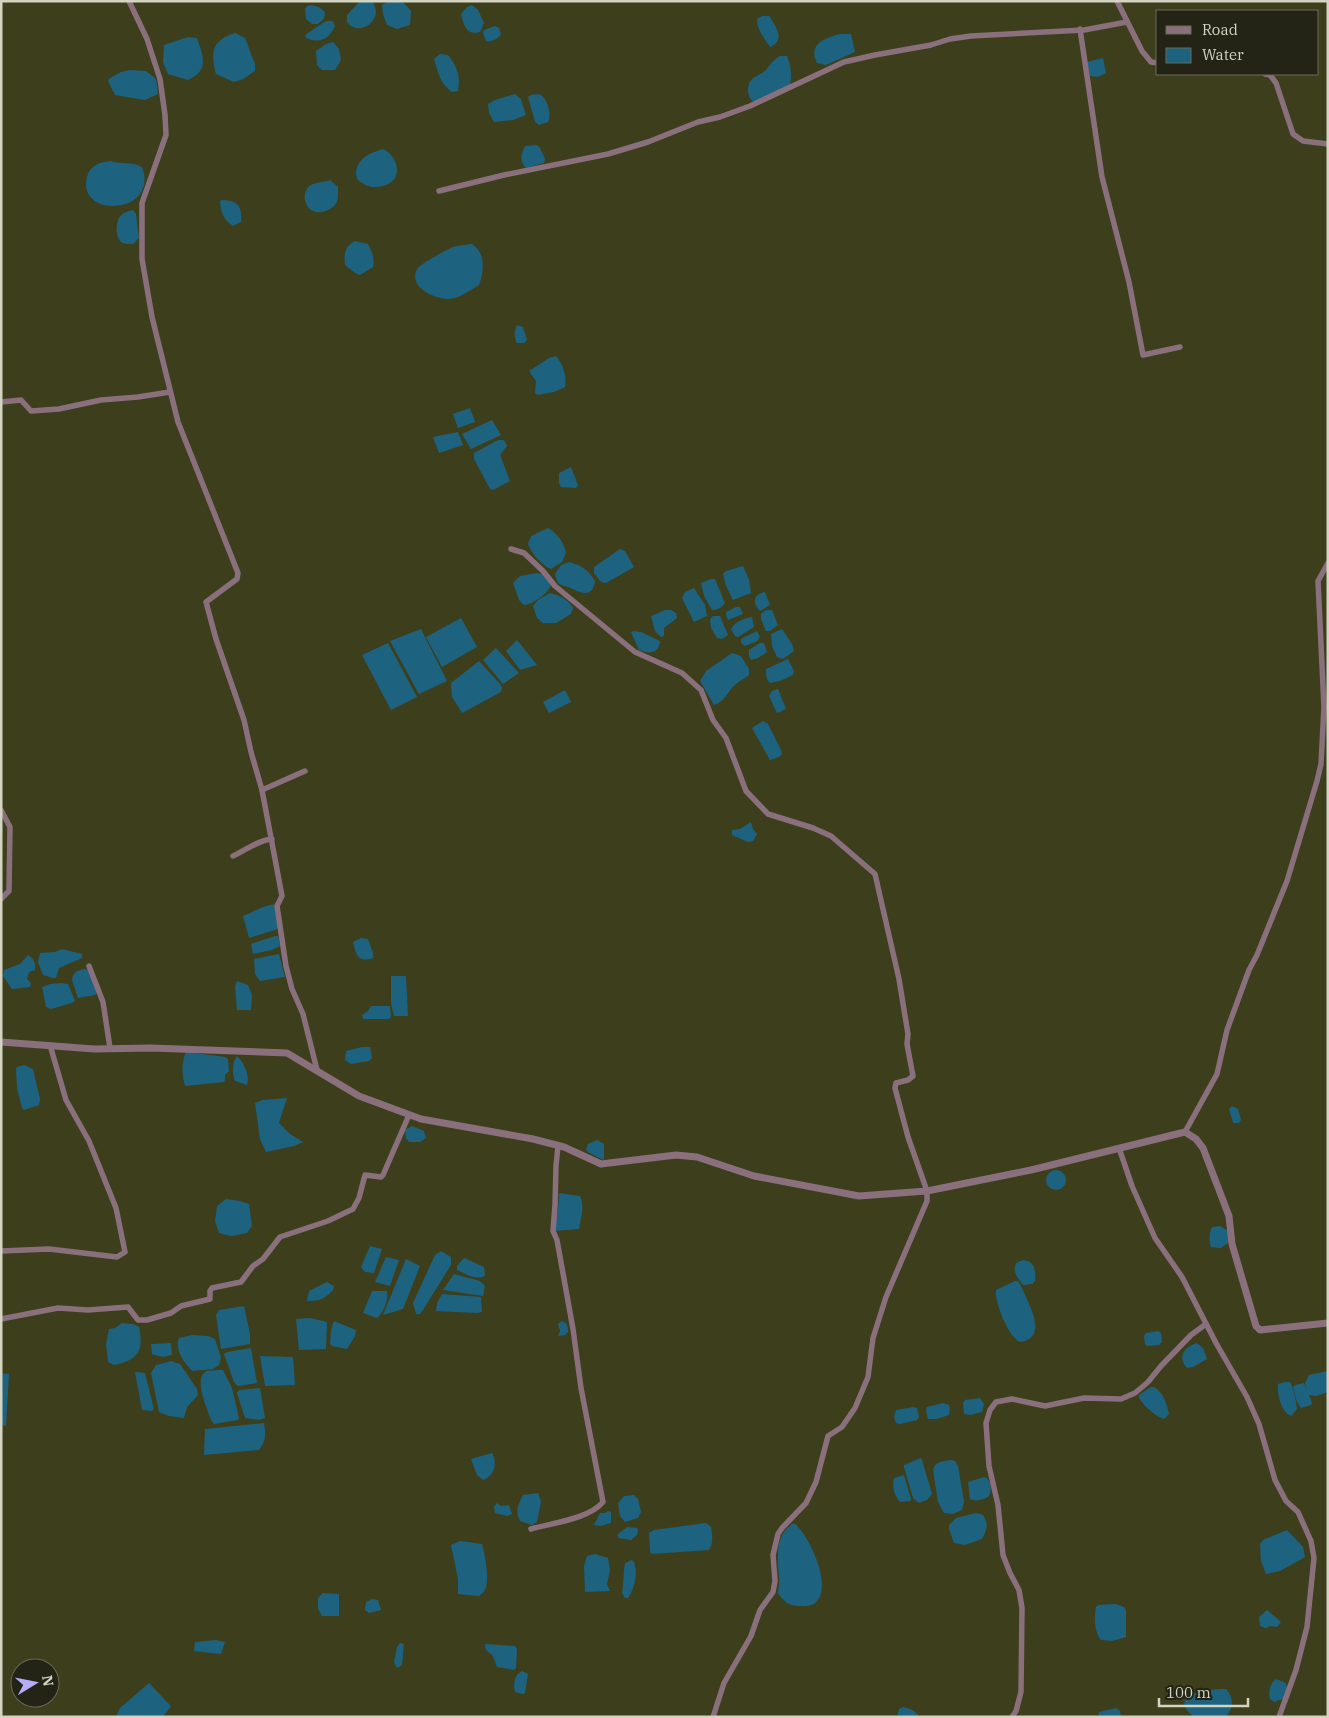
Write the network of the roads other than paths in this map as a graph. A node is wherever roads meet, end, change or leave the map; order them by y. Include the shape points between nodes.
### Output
1 (129, 1) edge
2 (1116, 1) edge
3 (1127, 22) junction
4 (1080, 30) junction
5 (1156, 63) edge
6 (1270, 75) edge
7 (1328, 144) edge
8 (440, 191) dead end
9 (1180, 347) dead end
10 (170, 392) junction
11 (1, 402) edge
12 (511, 549) dead end
13 (1328, 563) edge
14 (305, 771) dead end
15 (262, 790) junction
16 (1, 810) edge
17 (272, 839) junction
18 (233, 856) dead end
19 (1, 899) edge
20 (89, 966) dead end
21 (1, 1042) edge
22 (50, 1045) junction
23 (110, 1048) junction
24 (317, 1070) junction
25 (409, 1115) junction
26 (1185, 1132) junction
27 (558, 1146) junction
28 (1119, 1148) junction
29 (927, 1191) junction
30 (1, 1250) edge
31 (1, 1319) edge
32 (1328, 1323) edge
33 (1206, 1324) junction
34 (531, 1529) dead end
35 (713, 1717) edge
36 (1012, 1717) edge
37 (1279, 1717) edge

1 - 10 street via 147,39 160,79 164,115 166,135 142,203 142,259
2 - 3 street
3 - 4 street
3 - 5 street via 1142,51 1151,62
4 - 8 street via 971,36 844,62 750,106 648,142 608,154
4 - 9 street via 1102,177 1129,282 1143,355
6 - 7 street via 1276,83 1293,134 1303,141
10 - 11 street via 49,410 31,411 21,400
10 - 15 street via 178,422 238,573 237,579 206,602 244,720
12 - 29 street via 524,553 555,586 635,652 682,673 701,690 713,720 726,738 746,791 768,814 831,836 876,874 898,974 913,1072 911,1078 896,1083 895,1088
13 - 26 street via 1318,581 1324,707 1317,781 1287,881 1227,1030 1217,1074
14 - 15 street
15 - 17 street
16 - 19 street via 10,827 8,891
17 - 18 street via 263,840
17 - 24 street via 282,896 277,906 286,966 304,1014
20 - 23 street via 103,1002
21 - 22 street
22 - 23 street
22 - 30 street via 66,1100 89,1141 116,1208 125,1252 117,1256 49,1249
23 - 24 street via 287,1053
24 - 25 street via 359,1096
25 - 27 street
25 - 31 street via 383,1175 381,1178 365,1175 353,1209 280,1237 241,1282 212,1288 210,1299 181,1306 171,1313 147,1320 138,1320 128,1307 58,1308
26 - 28 street
26 - 32 street via 1203,1148 1229,1216 1232,1244 1256,1326 1260,1330
27 - 29 street via 601,1164 676,1156 697,1157 754,1176 859,1196
27 - 34 street via 553,1231 574,1329 580,1380 603,1502 598,1508 580,1516
28 - 29 street
28 - 33 street via 1156,1238 1182,1277
29 - 35 street via 927,1201 886,1296 870,1349 868,1377 855,1408 842,1427 828,1436 816,1482 806,1504 778,1534 773,1555 773,1592 760,1610 751,1636 724,1683
33 - 36 street via 1191,1335 1135,1394 1121,1399 1084,1398 1045,1406 1012,1399 996,1402 990,1410 986,1423 989,1466 998,1505 1003,1555 1019,1590 1022,1608 1021,1692
33 - 37 street via 1259,1424 1275,1480 1286,1502 1298,1512 1314,1552 1307,1627

